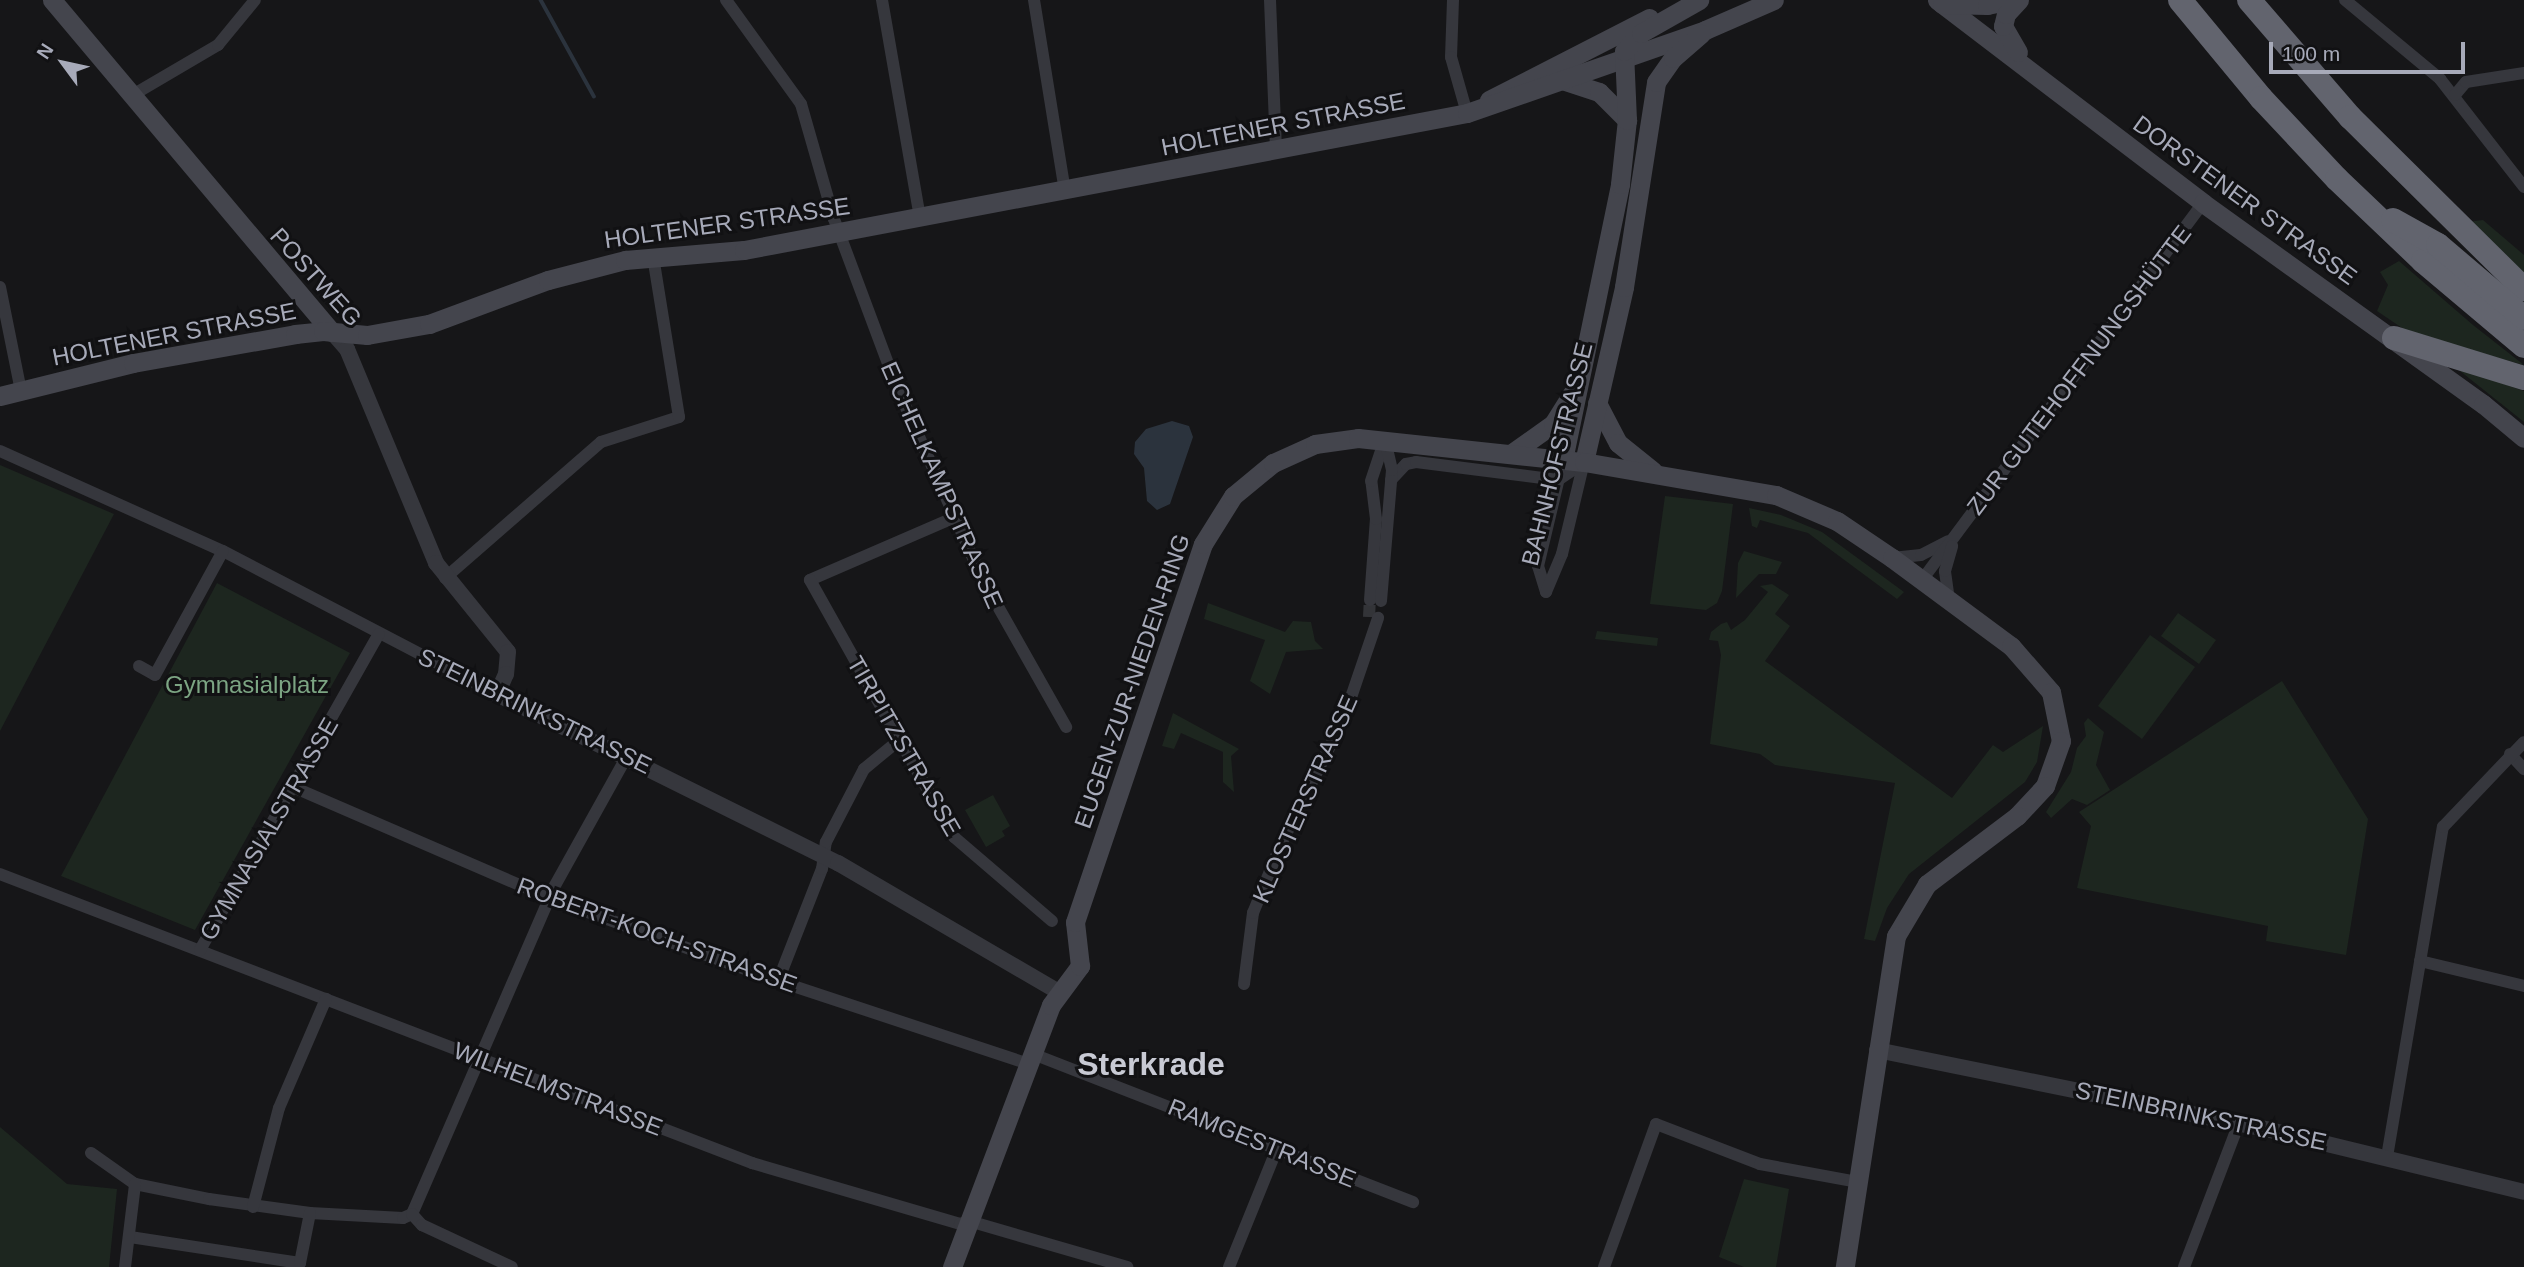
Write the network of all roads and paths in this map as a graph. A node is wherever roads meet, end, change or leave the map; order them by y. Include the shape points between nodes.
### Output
1 (52, 0) edge
2 (726, 0) edge
3 (882, 0) edge
4 (1034, 0) edge
5 (1270, 0) edge
6 (1453, 0) edge
7 (1774, 0) edge
8 (2012, 0) edge
9 (2019, 0) edge
10 (2180, 0) edge
11 (2249, 0) edge
12 (2345, 0) edge
13 (1940, 2) edge
14 (253, 3) edge
15 (1692, 3) edge
16 (1705, 30) junction
17 (1598, 43) junction
18 (1627, 55) junction
19 (2524, 73) edge
20 (1565, 81) junction
21 (1656, 82) junction
22 (2056, 91) junction
23 (2455, 95) junction
24 (131, 96) junction
25 (1467, 113) junction
26 (1627, 120) junction
27 (1276, 149) junction
28 (2524, 187) edge
29 (1065, 191) junction
30 (2359, 201) junction
31 (2203, 203) junction
32 (920, 218) junction
33 (841, 233) junction
34 (653, 257) junction
35 (0, 287) edge
36 (2524, 289) edge
37 (2524, 318) edge
38 (332, 332) junction
39 (2394, 338) junction
40 (2524, 346) edge
41 (2524, 378) edge
42 (1580, 380) junction
43 (21, 391) junction
44 (0, 396) edge
45 (1597, 403) junction
46 (2524, 438) edge
47 (1385, 439) junction
48 (0, 451) edge
49 (1512, 453) junction
50 (1584, 462) junction
51 (1561, 470) junction
52 (1395, 476) junction
53 (1660, 478) junction
54 (953, 517) junction
55 (1955, 537) junction
56 (223, 551) junction
57 (1892, 558) junction
58 (445, 578) junction
59 (1922, 580) junction
60 (1949, 600) junction
61 (1373, 618) tunnel mouth
62 (379, 634) junction
63 (139, 666) dead end
64 (496, 694) junction
65 (1066, 727) dead end
66 (898, 741) junction
67 (2524, 742) edge
68 (2510, 754) junction
69 (626, 756) junction
70 (2524, 769) edge
71 (293, 787) junction
72 (823, 855) junction
73 (0, 874) edge
74 (549, 898) junction
75 (1052, 921) dead end
76 (200, 950) junction
77 (2420, 961) junction
78 (778, 981) junction
79 (1244, 984) dead end
80 (2524, 986) edge
81 (1059, 992) junction
82 (326, 999) junction
83 (1877, 1050) junction
84 (1031, 1059) junction
85 (481, 1060) junction
86 (2239, 1123) junction
87 (1277, 1149) junction
88 (91, 1153) dead end
89 (2387, 1157) junction
90 (1858, 1182) junction
91 (135, 1184) junction
92 (2524, 1192) edge
93 (1413, 1202) dead end
94 (253, 1207) junction
95 (310, 1213) junction
96 (412, 1214) junction
97 (969, 1221) junction
98 (130, 1237) junction
99 (125, 1267) edge
100 (512, 1267) edge
101 (952, 1267) edge
102 (1127, 1267) edge
103 (1229, 1267) edge
104 (1604, 1267) edge
105 (1845, 1267) edge
106 (2184, 1267) edge

1 - 24 main road, POSTWEG
2 - 33 street, EICHELKAMPSTRASSE via 801,104
3 - 32 street
4 - 29 street
5 - 27 street
6 - 25 street via 1451,57
7 - 16 main road, HOLTENER STRASSE
8 - 13 main road via 1987,5
9 - 22 main road via 2006,14 2004,34
10 - 30 highway via 2278,118
11 - 36 highway via 2424,195
12 - 23 street
13 - 22 main road, DORSTENER STRASSE
14 - 24 street via 218,45
15 - 17 main road, HOLTENER STRASSE
15 - 18 main road, HOLTENER STRASSE via 1641,33
16 - 18 main road, HOLTENER STRASSE
16 - 21 main road, BAHNHOFSTRASSE via 1673,58
17 - 18 main road
17 - 25 main road, HOLTENER STRASSE
18 - 20 main road, HOLTENER STRASSE
18 - 21 main road
18 - 26 main road, BAHNHOFSTRASSE
19 - 23 street via 2466,82
20 - 25 main road, HOLTENER STRASSE
20 - 26 main road via 1599,92
21 - 45 main road, BAHNHOFSTRASSE via 1624,287
22 - 31 main road, DORSTENER STRASSE
23 - 28 street
24 - 38 main road, POSTWEG
25 - 27 main road, HOLTENER STRASSE
26 - 42 main road, BAHNHOFSTRASSE via 1614,221
27 - 29 main road, HOLTENER STRASSE
29 - 32 main road, HOLTENER STRASSE
30 - 37 highway via 2438,245
30 - 40 highway
31 - 39 main road, DORSTENER STRASSE
31 - 55 street, ZUR GUTEHOFFNUNGSHÜTTE
32 - 33 main road, HOLTENER STRASSE
33 - 34 main road, HOLTENER STRASSE via 744,250
33 - 54 street, EICHELKAMPSTRASSE via 873,327
34 - 38 main road, HOLTENER STRASSE via 572,273 429,324 367,335
34 - 58 street via 679,417 601,442
35 - 43 street
38 - 43 main road, HOLTENER STRASSE via 133,363
38 - 58 street, POSTWEG via 347,349 417,523
39 - 41 highway
39 - 46 main road, DORSTENER STRASSE
42 - 49 main road via 1553,424
42 - 51 main road, BAHNHOFSTRASSE
43 - 44 main road, HOLTENER STRASSE
45 - 50 main road, BAHNHOFSTRASSE
45 - 53 main road via 1618,443
47 - 49 main road, EUGEN-ZUR-NIEDEN-RING
47 - 52 street
47 - 52 street via 1371,481 1376,600
47 - 81 main road, EUGEN-ZUR-NIEDEN-RING via 1330,441 1287,455 1238,490 1210,530 1188,583 1076,922 1080,966
48 - 56 street, STEINBRINKSTRASSE
49 - 51 main road, EUGEN-ZUR-NIEDEN-RING
50 - 51 main road, EUGEN-ZUR-NIEDEN-RING
50 - 51 street, BAHNHOFSTRASSE via 1562,554 1546,593 1538,566
50 - 53 main road, EUGEN-ZUR-NIEDEN-RING
51 - 52 street, EUGEN-ZUR-NIEDEN-RING via 1416,462
53 - 57 main road, EUGEN-ZUR-NIEDEN-RING via 1776,495 1837,521
54 - 65 street, EICHELKAMPSTRASSE via 1015,643
54 - 66 street, TIRPITZSTRASSE via 810,580
55 - 57 street, ZUR GUTEHOFFNUNGSHÜTTE via 1921,555
55 - 59 street, ZUR GUTEHOFFNUNGSHÜTTE
55 - 60 street, ZUR GUTEHOFFNUNGSHÜTTE via 1945,571
56 - 62 street, STEINBRINKSTRASSE
56 - 63 street via 155,675
57 - 59 main road, EUGEN-ZUR-NIEDEN-RING
58 - 64 street, POSTWEG via 508,652 506,674
59 - 60 main road, EUGEN-ZUR-NIEDEN-RING
60 - 83 main road, EUGEN-ZUR-NIEDEN-RING via 2011,646 2039,674 2059,711 2061,748 2052,774 2032,802 1944,869 1910,907 1890,960
61 - 79 street, KLOSTERSTRASSE via 1344,718 1281,844 1253,912
62 - 64 street, STEINBRINKSTRASSE
62 - 71 street, GYMNASIALSTRASSE
64 - 69 street, STEINBRINKSTRASSE
66 - 72 street via 864,769
66 - 75 street, TIRPITZSTRASSE via 957,842
67 - 68 street
68 - 70 street
68 - 77 street via 2443,827
69 - 72 street, STEINBRINKSTRASSE
69 - 74 street
71 - 74 street, ROBERT-KOCH-STRASSE
71 - 76 street, GYMNASIALSTRASSE
72 - 78 street
72 - 81 street, STEINBRINKSTRASSE
73 - 76 street, WILHELMSTRASSE
74 - 78 street, ROBERT-KOCH-STRASSE
74 - 85 street
76 - 82 street, WILHELMSTRASSE
77 - 80 street
77 - 89 street
78 - 84 street, ROBERT-KOCH-STRASSE
81 - 84 main road, EUGEN-ZUR-NIEDEN-RING
82 - 85 street, WILHELMSTRASSE
82 - 94 street via 279,1108
83 - 86 street, STEINBRINKSTRASSE
83 - 90 main road, EUGEN-ZUR-NIEDEN-RING
84 - 87 street, RAMGESTRASSE
84 - 97 main road, EUGEN-ZUR-NIEDEN-RING
85 - 96 street
85 - 97 street, WILHELMSTRASSE via 752,1163 960,1224
86 - 89 street, STEINBRINKSTRASSE
86 - 106 street
87 - 93 street, RAMGESTRASSE
87 - 103 street
88 - 91 street
89 - 92 street, STEINBRINKSTRASSE
90 - 104 street via 1760,1164 1657,1124
90 - 105 main road, EUGEN-ZUR-NIEDEN-RING
91 - 94 street
91 - 98 street
94 - 95 street
95 - 96 street via 403,1218
95 - 98 street via 300,1263
96 - 100 street via 422,1225
97 - 101 main road, EUGEN-ZUR-NIEDEN-RING
97 - 102 street, WILHELMSTRASSE
98 - 99 street

